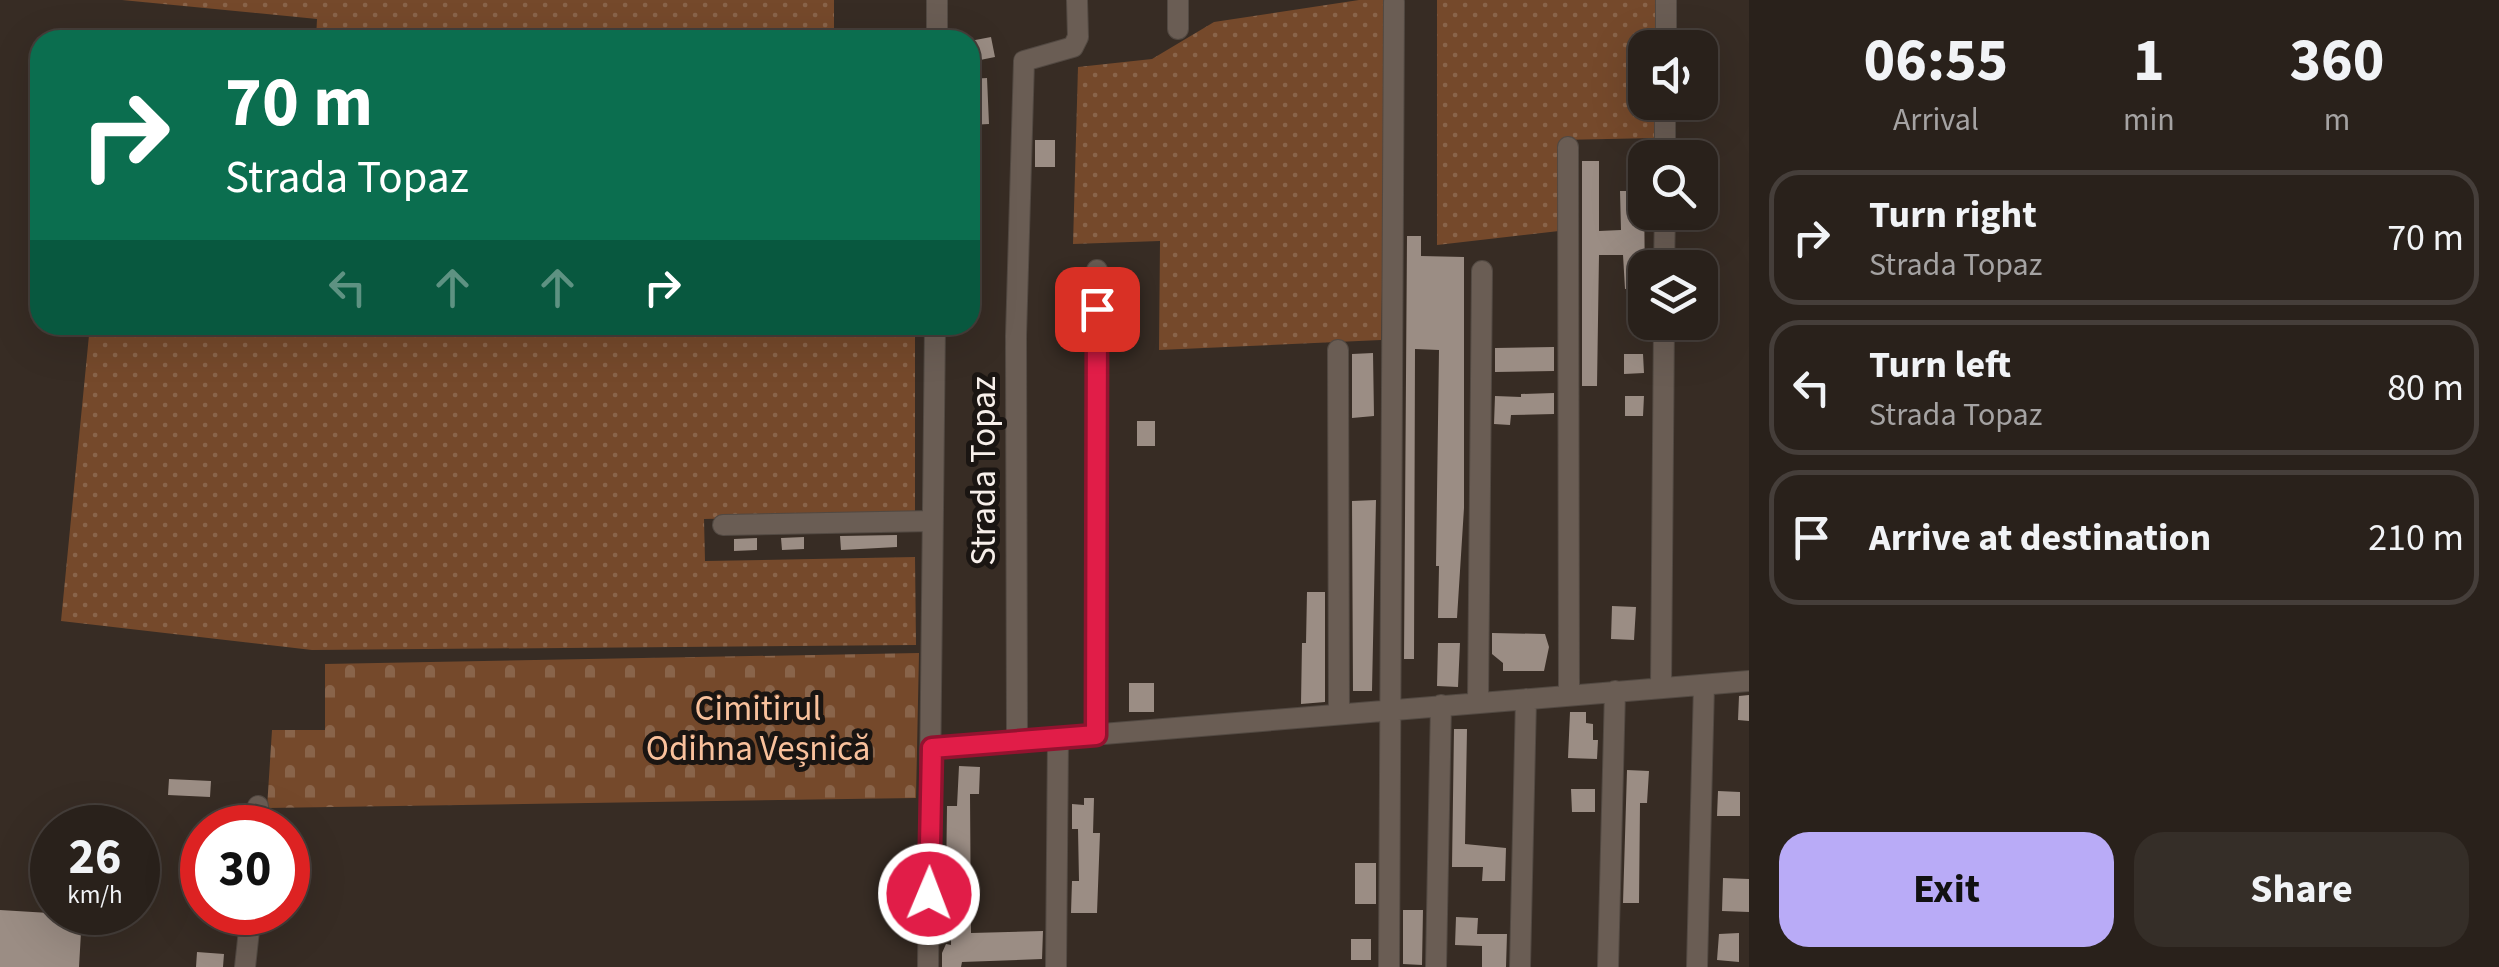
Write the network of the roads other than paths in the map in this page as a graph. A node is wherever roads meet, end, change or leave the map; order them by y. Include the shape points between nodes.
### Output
1 (937, 0) edge
2 (1077, 0) edge
3 (1178, 0) edge
4 (1666, 0) edge
5 (1394, 2) edge
6 (1178, 29) dead end
7 (937, 30) edge
8 (1666, 30) edge
9 (1568, 147) dead end
10 (1098, 270) dead end
11 (1482, 272) dead end
12 (935, 335) edge
13 (1664, 340) edge
14 (1338, 350) dead end
15 (932, 521) junction
16 (723, 525) dead end
17 (1749, 681) edge
18 (1704, 685) junction
19 (1662, 688) junction
20 (1615, 691) junction
21 (1569, 695) junction
22 (1526, 699) junction
23 (1478, 702) junction
24 (1441, 705) junction
25 (1391, 710) junction
26 (1339, 714) junction
27 (1096, 735) junction
28 (1058, 738) junction
29 (1016, 741) junction
30 (932, 748) junction
31 (248, 935) edge
32 (245, 967) edge
33 (928, 967) edge
34 (1056, 967) edge
35 (1389, 967) edge
36 (1436, 967) edge
37 (1520, 967) edge
38 (1608, 967) edge
39 (1697, 967) edge

1 - 7 street
2 - 29 street, Strada Topaz via 1074,47 1024,61
3 - 6 street
4 - 8 street
5 - 25 street
9 - 21 street
10 - 27 street
11 - 23 street
12 - 15 street
13 - 19 street
14 - 26 street
15 - 16 street
15 - 30 street
17 - 18 street
18 - 19 street
18 - 39 street
19 - 20 street
20 - 21 street
20 - 38 street
21 - 22 street
22 - 23 street
22 - 37 street
23 - 24 street
24 - 25 street
24 - 36 street
25 - 26 street
25 - 35 street
26 - 27 street
27 - 28 street
28 - 29 street
28 - 34 street
29 - 30 street
30 - 33 street
31 - 32 street

